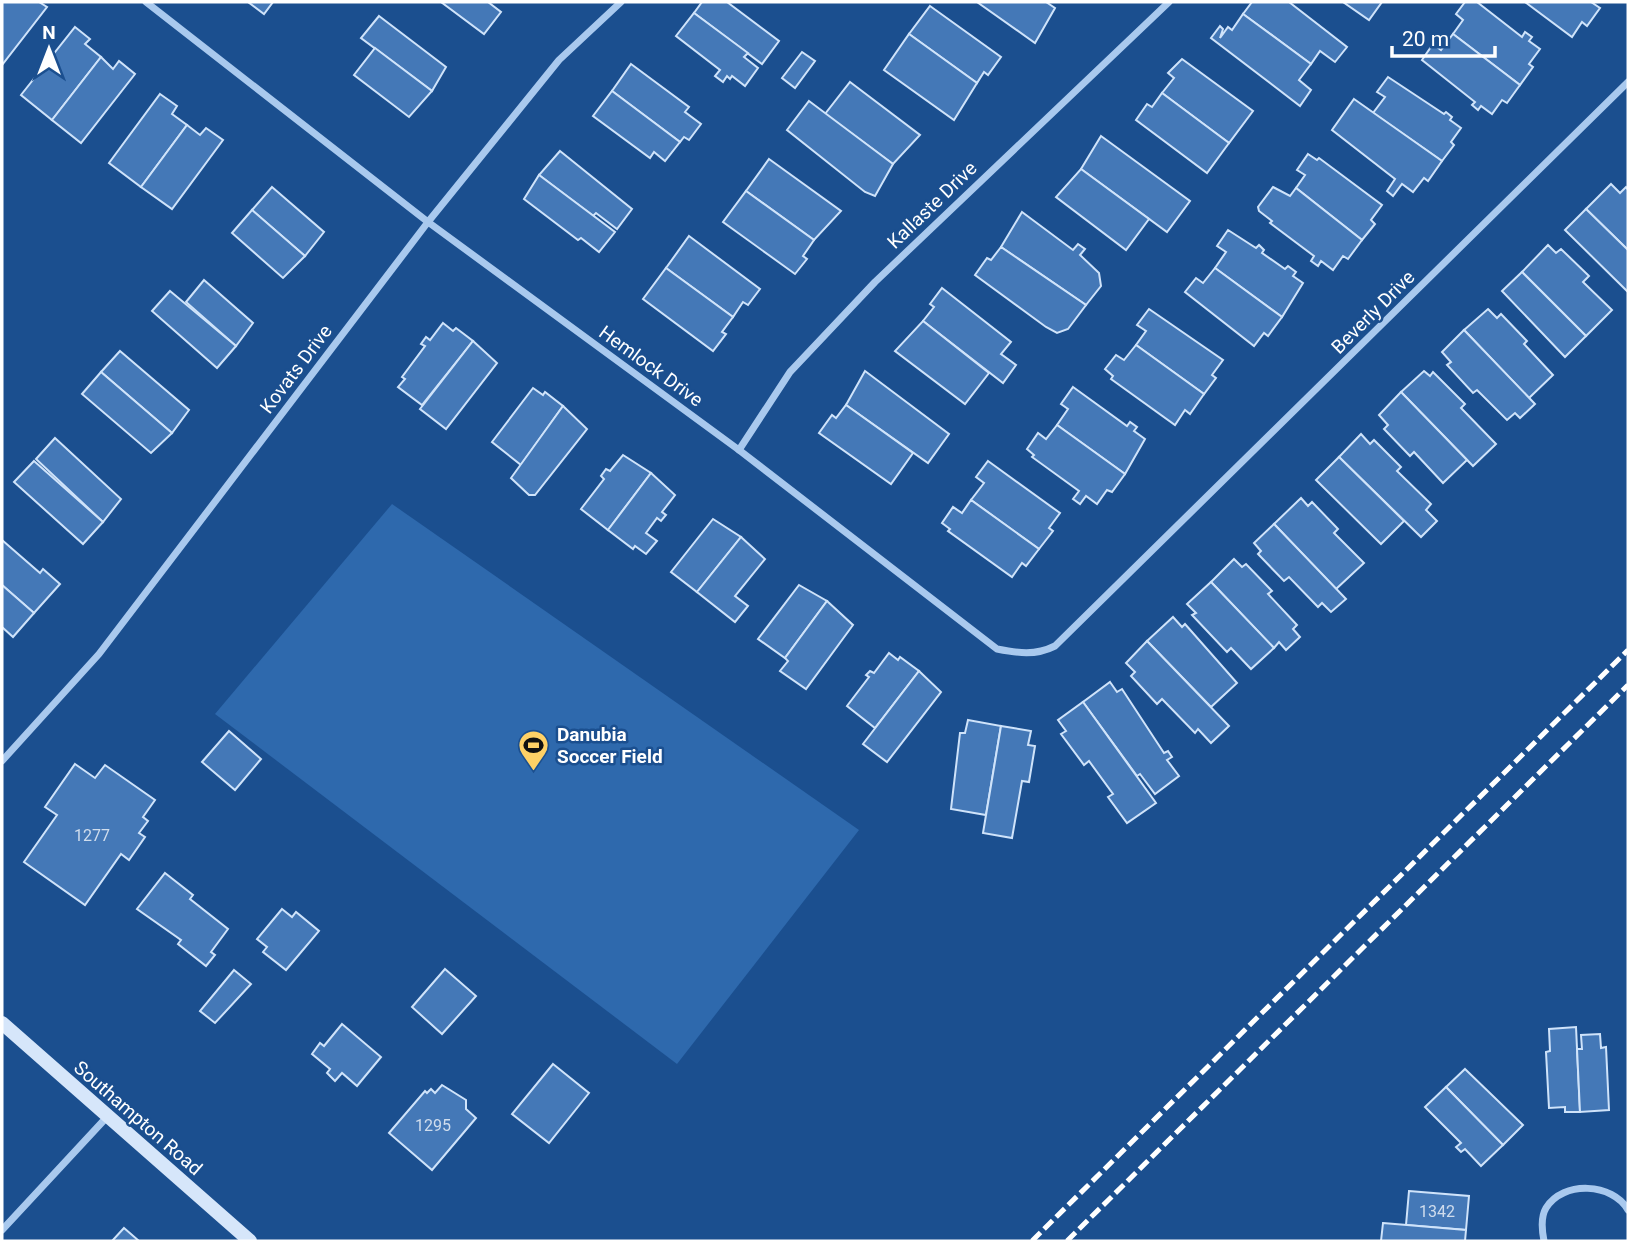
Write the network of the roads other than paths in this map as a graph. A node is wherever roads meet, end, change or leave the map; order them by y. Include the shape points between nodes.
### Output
1 (146, 2) edge
2 (621, 2) edge
3 (1169, 2) edge
4 (1628, 82) edge
5 (428, 222) junction
6 (739, 450) junction
7 (1139, 564) joint
8 (2, 761) edge
9 (2, 1023) edge
10 (107, 1118) junction
11 (1628, 1210) edge
12 (2, 1230) edge
13 (250, 1241) edge
14 (1544, 1241) edge

1 - 5 street, Hemlock Drive
2 - 5 street, Kovats Drive via 559,60
3 - 6 street, Kallaste Drive via 866,292 790,372
4 - 7 street, Beverly Drive
5 - 6 street, Hemlock Drive
5 - 8 street, Kovats Drive via 99,654
6 - 7 street, Hemlock Drive via 997,649 1022,654 1055,646
9 - 10 street, Southampton Road
10 - 12 street
10 - 13 street, Southampton Road
11 - 14 street via 1608,1192 1581,1189 1546,1208

